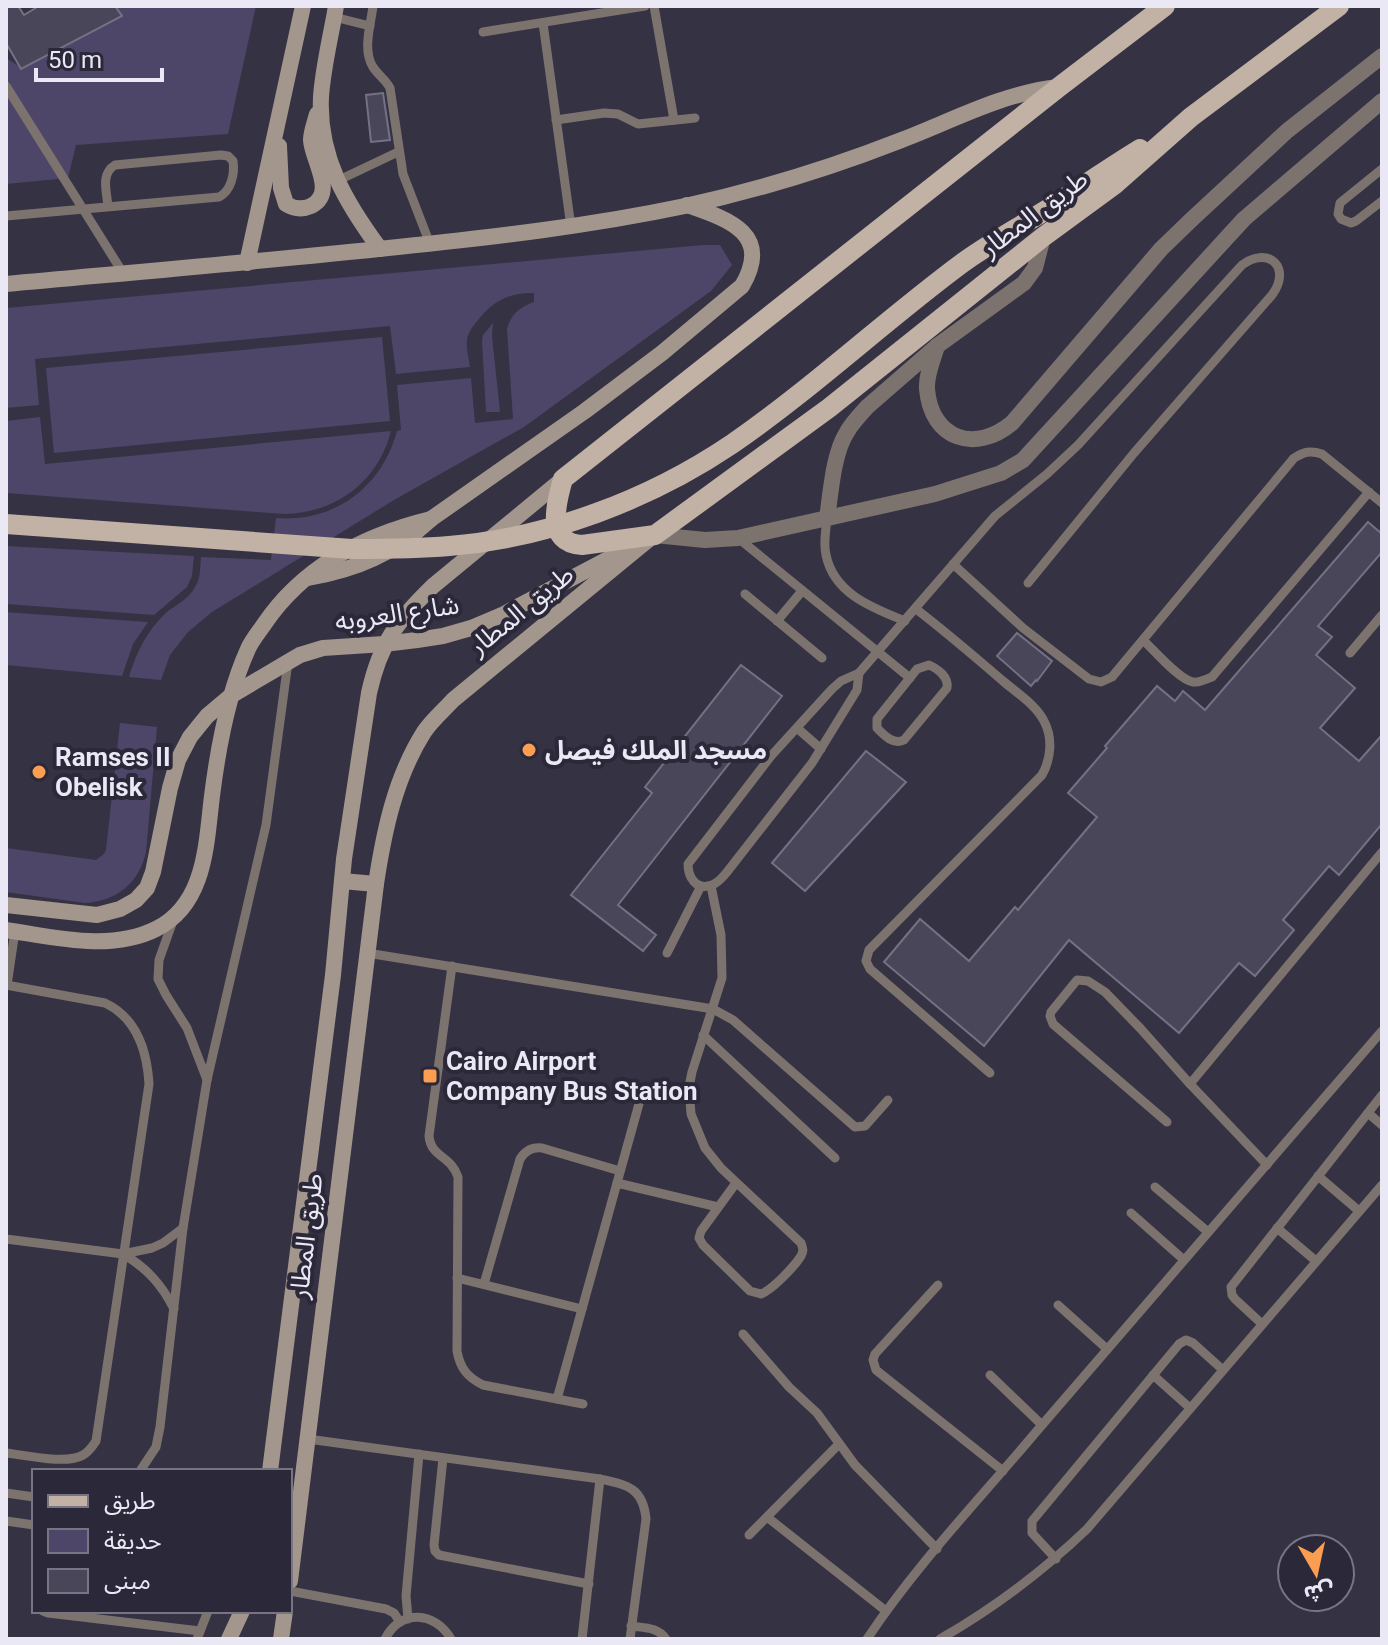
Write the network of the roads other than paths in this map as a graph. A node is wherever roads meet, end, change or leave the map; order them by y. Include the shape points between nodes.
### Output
1 (303, 6) edge
2 (373, 6) edge
3 (645, 6) edge
4 (654, 6) edge
5 (1165, 6) edge
6 (1339, 6) edge
7 (335, 12) edge
8 (543, 23) junction
9 (370, 26) junction
10 (483, 32) dead end
11 (1379, 64) edge
12 (6, 86) edge
13 (1059, 87) junction
14 (321, 98) junction
15 (1382, 101) edge
16 (1191, 117) junction
17 (695, 118) dead end
18 (556, 120) junction
19 (674, 120) junction
20 (278, 124) junction
21 (398, 152) junction
22 (1382, 169) edge
23 (337, 181) junction
24 (1382, 201) edge
25 (687, 205) junction
26 (108, 207) junction
27 (82, 209) junction
28 (6, 216) edge
29 (571, 227) junction
30 (1043, 237) junction
31 (430, 244) junction
32 (380, 249) junction
33 (247, 263) junction
34 (123, 273) junction
35 (6, 284) edge
36 (937, 346) junction
37 (563, 479) junction
38 (1369, 492) junction
39 (1382, 503) edge
40 (827, 518) junction
41 (6, 524) edge
42 (655, 535) junction
43 (738, 538) junction
44 (953, 564) junction
45 (1028, 583) dead end
46 (802, 591) junction
47 (745, 594) dead end
48 (916, 609) junction
49 (1382, 615) edge
50 (777, 621) junction
51 (905, 621) junction
52 (1143, 640) junction
53 (384, 644) junction
54 (879, 653) junction
55 (1350, 653) dead end
56 (822, 658) dead end
57 (288, 662) junction
58 (859, 673) junction
59 (910, 678) junction
60 (232, 695) junction
61 (797, 728) junction
62 (821, 749) junction
63 (1382, 852) edge
64 (342, 881) junction
65 (376, 884) junction
66 (706, 886) junction
67 (6, 905) edge
68 (175, 917) junction
69 (11, 931) edge
70 (367, 953) junction
71 (667, 953) dead end
72 (452, 966) junction
73 (333, 975) junction
74 (363, 980) junction
75 (6, 985) edge
76 (713, 1009) junction
77 (1382, 1031) edge
78 (703, 1035) junction
79 (990, 1073) dead end
80 (207, 1080) junction
81 (1190, 1084) junction
82 (642, 1093) dead end
83 (1382, 1095) edge
84 (888, 1100) dead end
85 (1368, 1113) junction
86 (1167, 1122) dead end
87 (1382, 1125) edge
88 (835, 1158) dead end
89 (1267, 1165) junction
90 (620, 1171) junction
91 (1318, 1176) junction
92 (617, 1183) junction
93 (736, 1183) junction
94 (1382, 1185) edge
95 (1155, 1187) dead end
96 (718, 1207) junction
97 (1359, 1211) junction
98 (1131, 1213) dead end
99 (183, 1228) junction
100 (1277, 1228) junction
101 (1208, 1232) junction
102 (6, 1239) edge
103 (123, 1254) junction
104 (1184, 1260) junction
105 (1316, 1261) junction
106 (457, 1278) junction
107 (484, 1284) junction
108 (938, 1285) dead end
109 (1058, 1305) dead end
110 (174, 1309) junction
111 (582, 1309) junction
112 (1262, 1324) junction
113 (743, 1334) dead end
114 (1107, 1349) junction
115 (1223, 1370) junction
116 (990, 1375) dead end
117 (1153, 1375) junction
118 (557, 1399) junction
119 (583, 1404) dead end
120 (1190, 1408) junction
121 (1042, 1425) junction
122 (308, 1439) junction
123 (839, 1444) junction
124 (6, 1453) edge
125 (419, 1454) junction
126 (443, 1458) junction
127 (141, 1469) edge
128 (270, 1469) edge
129 (1003, 1471) junction
130 (600, 1479) junction
131 (6, 1493) edge
132 (32, 1497) edge
133 (767, 1517) junction
134 (6, 1521) edge
135 (32, 1525) edge
136 (749, 1535) dead end
137 (293, 1542) edge
138 (937, 1549) junction
139 (1056, 1559) junction
140 (589, 1584) junction
141 (292, 1591) edge
142 (886, 1611) junction
143 (48, 1613) edge
144 (207, 1613) edge
145 (241, 1613) edge
146 (285, 1613) edge
147 (404, 1620) junction
148 (631, 1626) junction
149 (198, 1635) edge
150 (229, 1639) edge
151 (281, 1639) edge
152 (385, 1639) edge
153 (451, 1639) edge
154 (582, 1639) edge
155 (630, 1639) edge
156 (666, 1639) edge
157 (867, 1639) edge
158 (940, 1639) edge

1 - 20 main road
2 - 9 lane
3 - 8 lane
4 - 19 lane
5 - 13 main road, طريق المطار
6 - 16 main road, طريق المطار
7 - 9 lane
7 - 14 main road
8 - 10 lane
8 - 18 lane
9 - 21 lane via 368,55 390,88
11 - 36 street via 1287,131 1161,249 1000,433 964,439 946,432 935,418 927,386
12 - 27 lane
13 - 25 main road via 998,100 859,156
13 - 37 main road, طريق المطار
14 - 20 main road via 311,138 323,188 310,207 293,208 282,196
14 - 23 main road via 323,135
15 - 40 street via 1244,219 1023,460 1001,473 935,494
16 - 30 main road, طريق المطار via 1114,185
16 - 41 main road via 962,264 731,444 689,471 598,512 501,539 389,549
17 - 19 lane
18 - 19 lane via 612,112 638,124
18 - 29 lane
20 - 33 main road
21 - 23 lane
21 - 31 lane
22 - 24 lane via 1340,203 1338,214 1351,223
23 - 32 main road
25 - 29 main road
25 - 60 main road via 726,219 746,237 752,262 742,286 585,411 431,519 364,541 324,564 280,603 249,647
26 - 26 lane via 219,197 229,187 233,161 221,155 115,165 106,173
26 - 27 lane
27 - 28 lane
27 - 34 lane
29 - 31 main road
30 - 36 street via 1031,276
30 - 42 main road, طريق المطار via 829,408
31 - 32 main road
32 - 33 main road
33 - 34 main road
34 - 35 main road
36 - 40 street via 867,407 845,434
37 - 42 main road via 556,522 567,542
37 - 53 main road, طريق المطار via 433,586
38 - 39 lane
38 - 52 lane via 1322,454 1303,452
38 - 52 lane via 1212,677 1193,682 1183,678
40 - 43 street
40 - 51 lane via 826,557 844,588 866,605
42 - 43 street
42 - 53 main road, شارع العروبه via 471,628
42 - 65 main road, طريق المطار via 453,700 426,729 392,803
43 - 46 lane
44 - 45 lane via 995,516 1078,445 1242,265 1251,258 1271,259 1281,276 1272,295
44 - 48 lane
44 - 52 lane via 1089,679 1101,682 1112,677
46 - 50 lane
46 - 54 lane
47 - 50 lane
48 - 51 lane
48 - 79 lane via 1035,708 1049,737 1048,765 1042,775 869,950 866,961
49 - 55 lane
50 - 56 lane
51 - 54 lane
53 - 57 main road, شارع العروبه via 323,648
53 - 64 main road, طريق المطار via 369,693
54 - 58 lane
54 - 59 lane
57 - 60 main road, شارع العروبه
57 - 80 lane via 266,825
58 - 61 lane via 841,681
58 - 62 lane via 857,690
59 - 59 lane via 929,665 948,684 908,736 895,742 879,731 876,722
60 - 67 main road, شارع العروبه via 207,716 178,760 153,872 136,900 97,915
60 - 68 main road via 219,749 205,859 198,882
61 - 62 lane
61 - 66 lane via 688,864 693,882
62 - 66 lane via 727,872
63 - 81 lane
64 - 65 main road
64 - 73 main road, طريق المطار
65 - 70 main road, طريق المطار
66 - 71 lane
66 - 76 lane via 719,921 723,965
68 - 69 main road via 156,930 104,941
68 - 80 lane via 159,960 158,979 187,1028
69 - 75 lane
70 - 72 lane
70 - 74 main road, طريق المطار
72 - 76 lane
72 - 106 lane via 429,1136 432,1149 453,1165 458,1177
73 - 74 main road
73 - 128 main road, طريق المطار
74 - 122 main road, طريق المطار
75 - 103 lane via 105,1003 126,1017 145,1050 149,1084
76 - 78 lane
76 - 84 lane via 733,1020 855,1127 865,1126
77 - 89 lane
78 - 88 lane
78 - 93 lane via 689,1087 691,1114 705,1148
80 - 99 lane
81 - 86 lane via 1114,1001 1088,981 1074,982 1051,1012 1053,1024
81 - 89 lane
82 - 90 lane
83 - 85 lane
85 - 87 lane
85 - 91 lane
89 - 101 lane
90 - 92 lane
90 - 107 lane via 542,1148 523,1154
91 - 97 lane
91 - 100 lane
92 - 96 lane
92 - 111 lane
93 - 96 lane
93 - 96 lane via 803,1249 767,1292 750,1291 700,1242 701,1231
94 - 97 lane
95 - 101 lane
97 - 105 lane
98 - 104 lane
99 - 103 lane via 152,1248
99 - 110 lane
100 - 105 lane
100 - 112 lane via 1231,1287 1235,1299
101 - 104 lane
102 - 103 lane
103 - 110 lane via 150,1274
103 - 124 lane via 96,1441 75,1459
104 - 114 lane
105 - 112 lane
106 - 107 lane
106 - 118 lane via 457,1351 465,1373 483,1385
107 - 111 lane
108 - 129 lane via 875,1354 874,1365
109 - 114 lane
110 - 127 lane via 156,1447
111 - 118 lane
112 - 115 lane
113 - 123 lane via 820,1416
114 - 121 lane
115 - 117 lane via 1186,1340
115 - 120 lane
116 - 121 lane
117 - 120 lane
117 - 139 lane via 1032,1521 1032,1533
118 - 119 lane
120 - 139 lane
121 - 129 lane
122 - 125 lane
122 - 137 main road, طريق المطار
123 - 133 lane
123 - 138 lane
125 - 126 lane
125 - 147 lane
126 - 130 lane
126 - 140 lane via 434,1545 439,1555
129 - 138 lane
130 - 140 lane
130 - 148 lane via 632,1489 644,1508
131 - 132 lane
133 - 136 lane
133 - 142 lane
134 - 135 lane
138 - 142 lane
139 - 158 lane
140 - 154 lane
141 - 147 lane via 386,1609
142 - 157 lane
143 - 149 lane
144 - 149 lane
145 - 150 main road
146 - 151 main road
147 - 152 lane
147 - 153 lane via 434,1621
148 - 155 lane
148 - 156 lane via 655,1629

